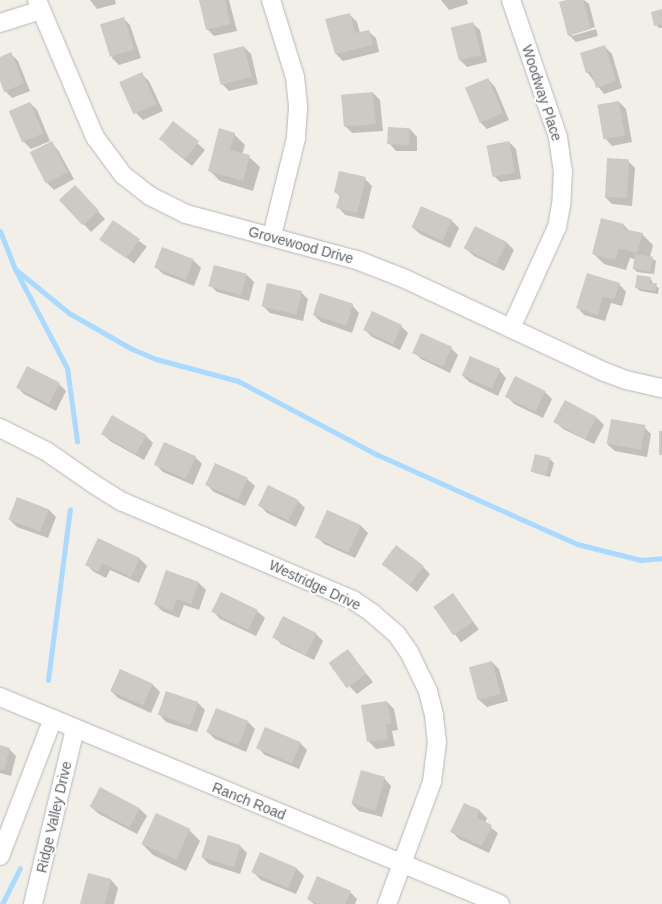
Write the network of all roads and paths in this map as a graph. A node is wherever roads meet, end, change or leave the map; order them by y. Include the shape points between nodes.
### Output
1 (271, 0) edge
2 (510, 0) edge
3 (39, 5) edge
4 (0, 22) edge
5 (272, 236) junction
6 (511, 328) junction
7 (662, 388) edge
8 (0, 428) edge
9 (0, 697) edge
10 (53, 719) junction
11 (75, 729) junction
12 (0, 856) edge
13 (402, 864) junction
14 (33, 904) edge
15 (387, 904) edge
16 (500, 904) edge

1 - 5 street via 295,77 298,108 296,138
2 - 6 street, Woodway Place via 558,137 563,171 557,227
3 - 4 street
3 - 5 street, Grovewood Drive via 95,137 123,175 174,209
5 - 6 street, Grovewood Drive via 404,278
6 - 7 street, Grovewood Drive via 605,372
8 - 13 street, Westridge Drive via 46,451 123,502 353,600 396,636 409,652 428,691 437,742 432,782
9 - 10 street, Ranch Road
10 - 11 street, Ranch Road
10 - 12 street, Ridge Valley Drive
11 - 13 street, Ranch Road
11 - 14 street, Ridge Valley Drive
13 - 15 street, Westridge Drive
13 - 16 street, Ranch Road

